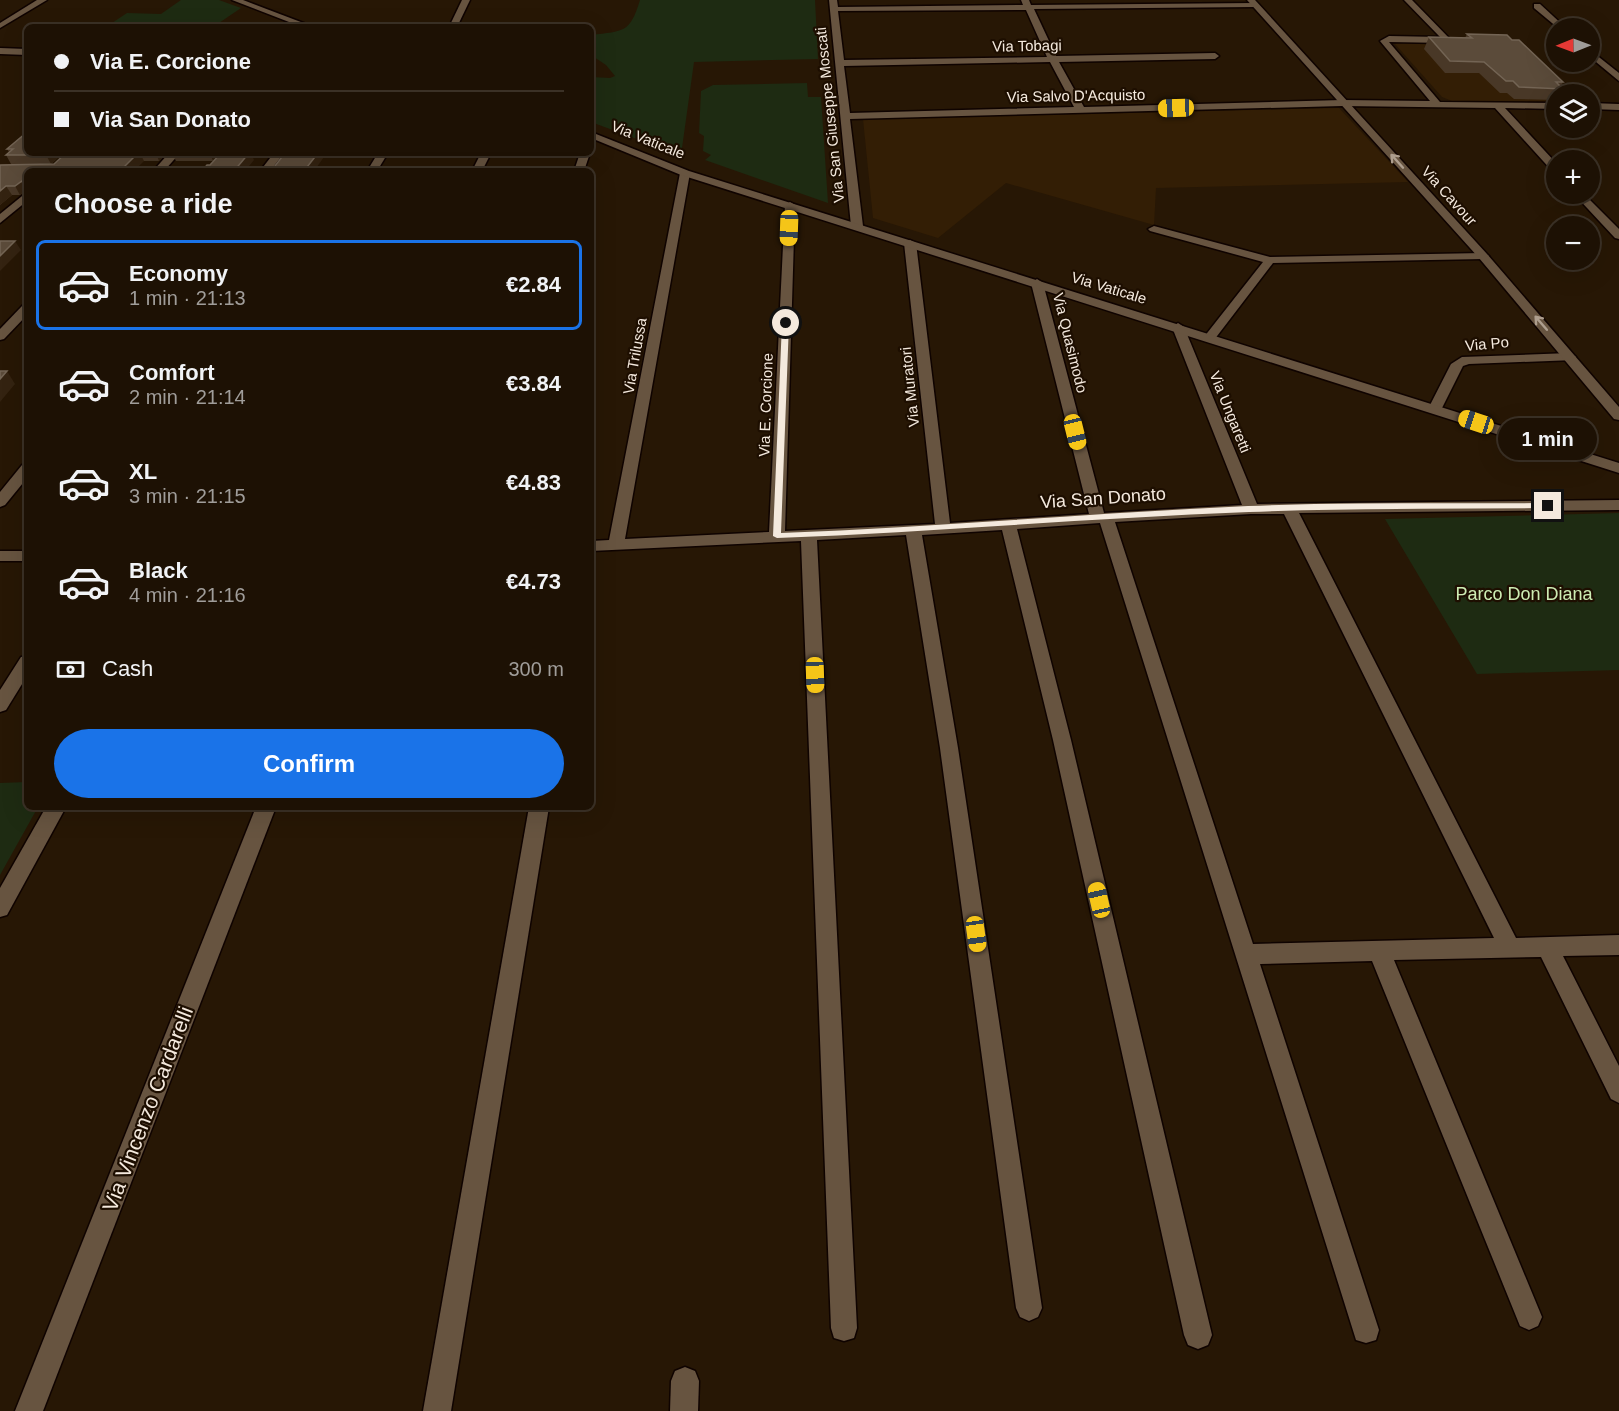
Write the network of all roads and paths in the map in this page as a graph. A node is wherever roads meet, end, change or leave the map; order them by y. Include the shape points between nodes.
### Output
1 (44, 0) edge
2 (236, 0) edge
3 (466, 0) edge
4 (1408, 0) edge
5 (1253, 2) edge
6 (1026, 3) edge
7 (1121, 3) edge
8 (834, 4) edge
9 (1537, 6) dead end
10 (1551, 18) edge
11 (302, 24) edge
12 (454, 24) edge
13 (0, 26) edge
14 (0, 51) edge
15 (24, 52) edge
16 (1215, 56) dead end
17 (1053, 59) junction
18 (1600, 62) edge
19 (839, 63) junction
20 (1619, 78) edge
21 (1436, 103) junction
22 (1342, 104) junction
23 (1497, 105) junction
24 (1546, 106) edge
25 (1600, 106) edge
26 (1619, 107) edge
27 (1081, 111) junction
28 (846, 116) junction
29 (594, 137) edge
30 (172, 156) edge
31 (276, 156) edge
32 (1546, 158) edge
33 (161, 168) edge
34 (266, 168) edge
35 (685, 172) junction
36 (24, 198) edge
37 (1589, 204) edge
38 (790, 205) junction
39 (0, 220) edge
40 (857, 226) junction
41 (1154, 229) dead end
42 (1619, 236) edge
43 (910, 243) junction
44 (1483, 256) junction
45 (1270, 260) junction
46 (1037, 283) junction
47 (24, 311) edge
48 (1178, 327) junction
49 (0, 336) edge
50 (1210, 337) junction
51 (1570, 357) junction
52 (1435, 409) junction
53 (1619, 416) edge
54 (1619, 468) edge
55 (24, 472) edge
56 (0, 502) edge
57 (1619, 505) edge
58 (1251, 509) junction
59 (1289, 509) junction
60 (1101, 517) junction
61 (1008, 524) junction
62 (943, 528) junction
63 (913, 530) junction
64 (809, 535) junction
65 (777, 536) junction
66 (594, 546) edge
67 (616, 546) junction
68 (0, 556) edge
69 (24, 556) edge
70 (24, 667) edge
71 (0, 705) edge
72 (54, 810) edge
73 (265, 810) edge
74 (538, 810) edge
75 (0, 908) edge
76 (1619, 945) edge
77 (1547, 947) junction
78 (1510, 948) junction
79 (1379, 951) junction
80 (1248, 954) junction
81 (1619, 1091) edge
82 (1029, 1308) dead end
83 (1529, 1317) dead end
84 (844, 1328) dead end
85 (1366, 1330) dead end
86 (1198, 1335) dead end
87 (685, 1381) dead end
88 (30, 1411) edge
89 (437, 1411) edge
90 (684, 1411) edge

1 - 13 street
2 - 11 street
3 - 12 street
4 - 21 street via 1447,40 1384,41
5 - 7 street
5 - 22 street, Via Cavour
6 - 7 street
6 - 8 street
6 - 17 street
8 - 19 street, Via San Giuseppe Moscati
9 - 10 street
14 - 15 street
16 - 17 street, Via Tobagi
17 - 19 street, Via Tobagi
17 - 27 street
18 - 20 street
19 - 28 street, Via San Giuseppe Moscati
21 - 22 street, Via Salvo D'Acquisto
21 - 23 street, Via Salvo D'Acquisto
22 - 27 street, Via Salvo D'Acquisto
44 -> 22 street, Via Cavour
23 - 24 street, Via Salvo D'Acquisto
23 - 32 street
25 - 26 street
27 - 28 street, Via Salvo D'Acquisto
28 - 40 street, Via San Giuseppe Moscati
29 - 35 street, Via Vaticale
30 - 33 street
31 - 34 street
35 - 38 street, Via Vaticale
35 - 67 street, Via Trilussa
36 - 39 street
37 - 42 street
38 - 40 street, Via Vaticale
38 - 65 street, Via E. Corcione
40 - 43 street, Via Vaticale
41 - 45 street
43 - 46 street, Via Vaticale
43 - 62 street, Via Muratori
44 - 45 street
51 -> 44 street, Via Cavour
45 - 50 street
46 - 48 street, Via Vaticale
46 - 60 street, Via Quasimodo
47 - 49 street
48 - 50 street, Via Vaticale
48 - 58 street, Via Ungaretti
50 - 52 street, Via Vaticale
51 - 52 street, Via Po via 1467,360 1458,364
51 - 53 street, Via Cavour
52 - 54 street, Via Vaticale
55 - 56 street
57 - 59 street, Via San Donato
58 - 59 street, Via San Donato
58 - 60 street, Via San Donato
59 - 78 street
60 - 61 street, Via San Donato
60 - 80 street, Via Quasimodo
61 - 62 street, Via San Donato
61 - 86 street via 1062,740
62 - 63 street, Via San Donato
63 - 64 street, Via San Donato
63 - 82 street via 949,747
64 - 65 street, Via San Donato
64 - 84 street
65 - 67 street, Via San Donato
66 - 67 street, Via San Donato
68 - 69 street
70 - 71 street
72 - 75 street
73 - 88 street, Via Vincenzo Cardarelli
74 - 89 street
76 - 77 street
77 - 78 street
77 - 81 street
78 - 79 street
79 - 80 street
79 - 83 street
80 - 85 street, Via Quasimodo
87 - 90 street

